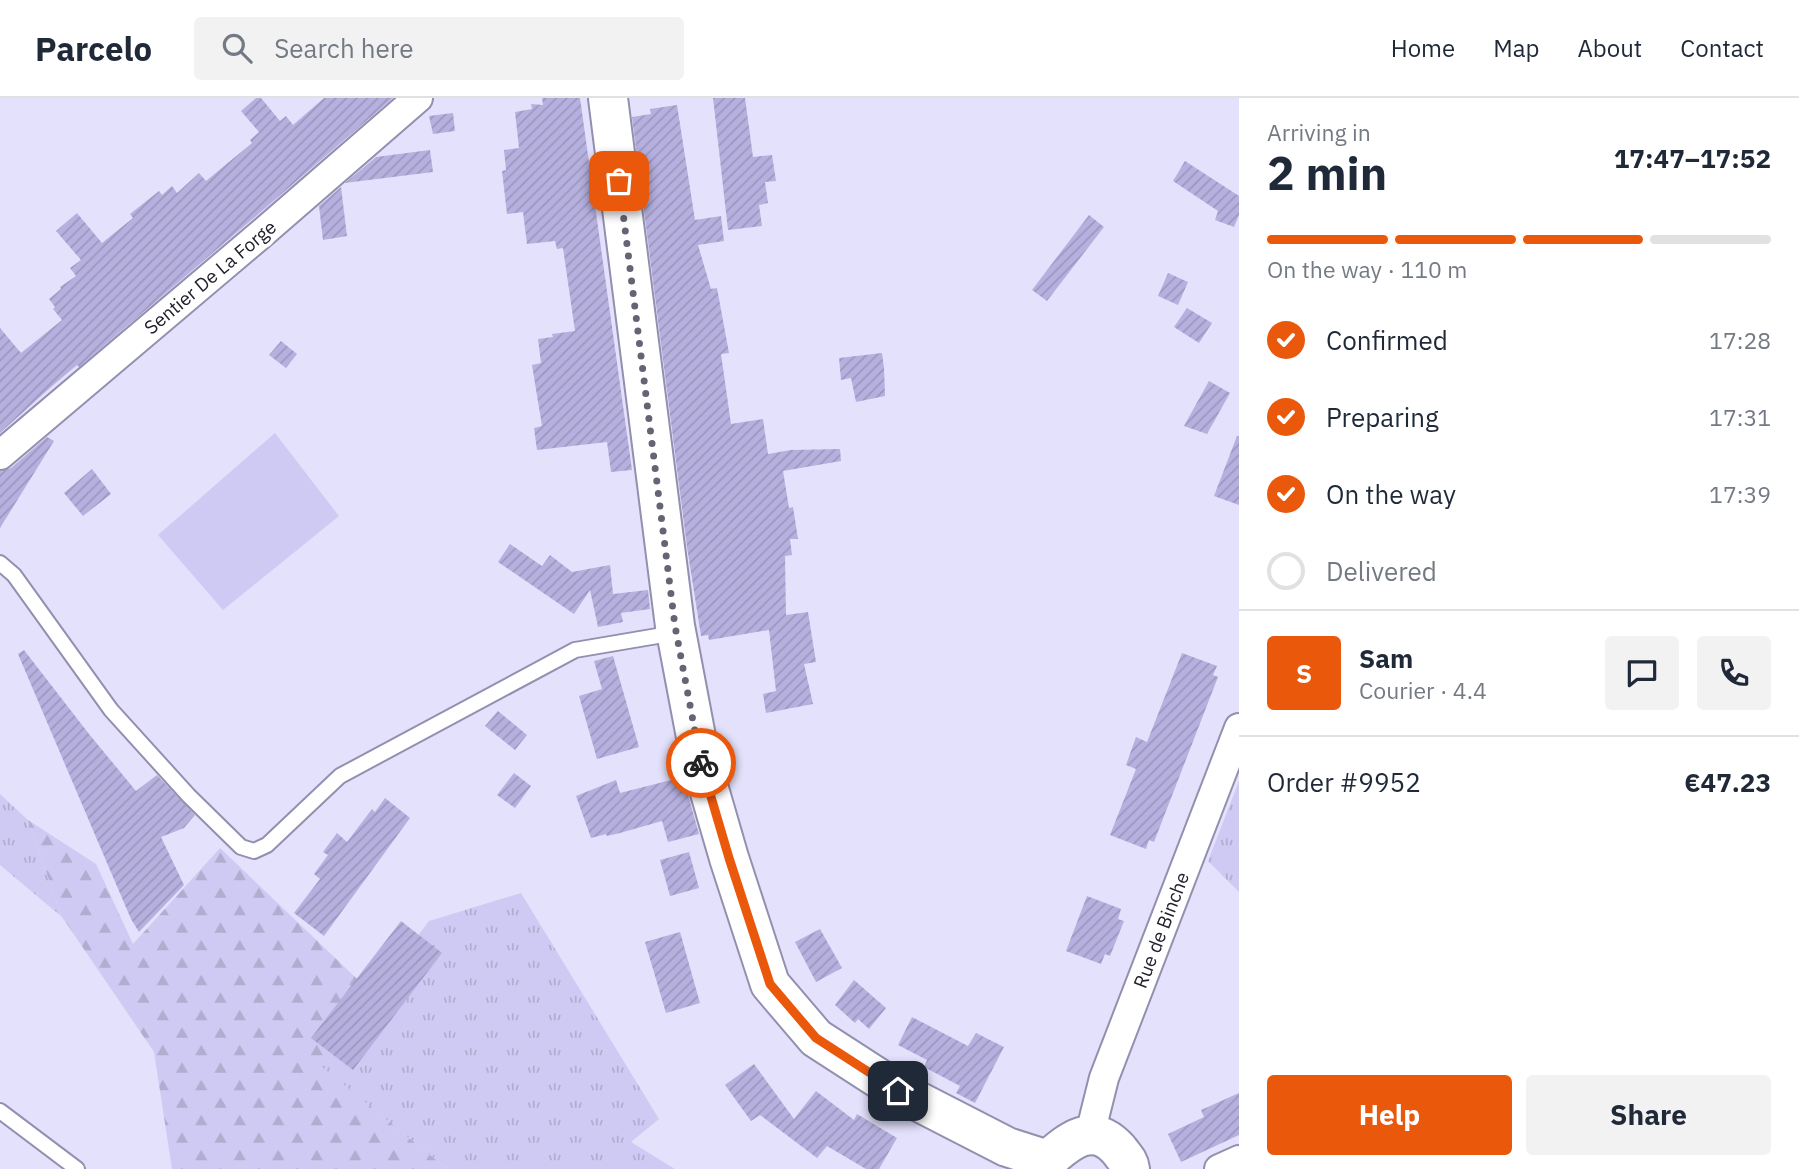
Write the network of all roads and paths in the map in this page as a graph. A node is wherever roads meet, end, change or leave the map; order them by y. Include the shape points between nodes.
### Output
1 (418, 98) edge
2 (608, 98) edge
3 (0, 455) edge
4 (0, 563) edge
5 (676, 633) junction
6 (1239, 728) edge
7 (0, 1111) edge
8 (1090, 1134) junction
9 (1239, 1160) edge
10 (1048, 1165) edge
11 (76, 1169) edge
12 (1130, 1169) edge
13 (1219, 1169) edge

1 - 3 street, Sentier De La Forge
2 - 5 street
4 - 5 lane via 111,710 241,848 254,851 267,845 341,776 575,650
5 - 10 street via 700,758 770,984 816,1038 886,1083
6 - 8 street, Rue de Binche via 1104,1078
7 - 11 lane
8 - 10 street via 1068,1142
8 - 12 street via 1111,1141
9 - 13 street

